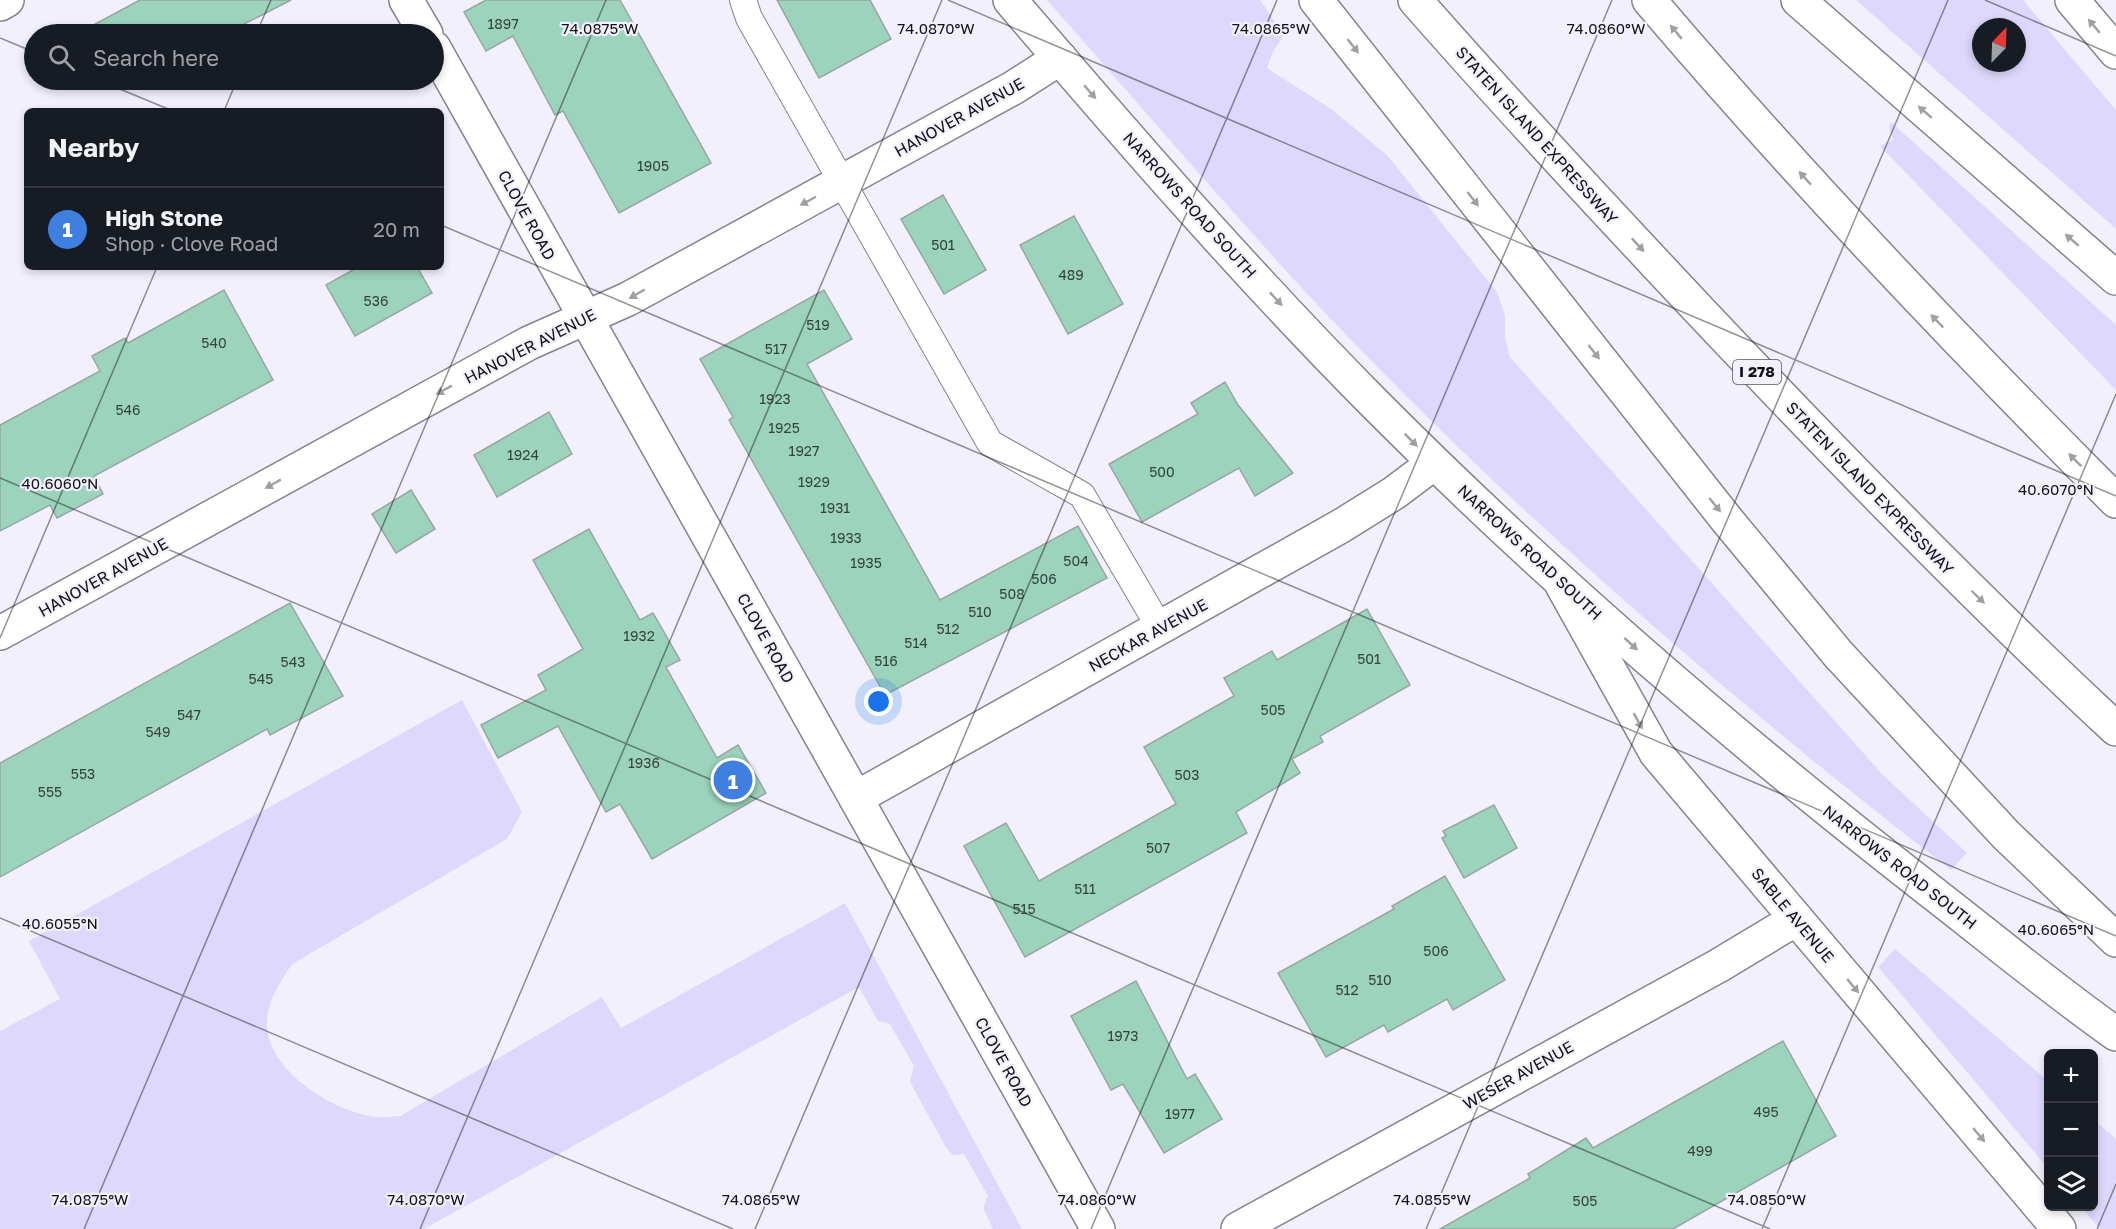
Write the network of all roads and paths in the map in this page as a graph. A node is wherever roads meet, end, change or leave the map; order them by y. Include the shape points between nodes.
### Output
1 (7, 0) edge
2 (406, 0) edge
3 (743, 0) edge
4 (1010, 0) edge
5 (1316, 0) edge
6 (1415, 0) edge
7 (1649, 0) edge
8 (1798, 0) edge
9 (2072, 0) edge
10 (0, 4) edge
11 (420, 24) edge
12 (2116, 52) edge
13 (1060, 58) junction
14 (444, 66) edge
15 (842, 182) junction
16 (2116, 278) edge
17 (585, 318) junction
18 (1434, 462) junction
19 (2116, 501) edge
20 (1558, 578) junction
21 (1160, 628) junction
22 (0, 633) edge
23 (2116, 729) edge
24 (856, 798) junction
25 (1796, 919) junction
26 (2116, 940) edge
27 (2116, 1034) edge
28 (1098, 1229) edge
29 (1238, 1229) edge
30 (2059, 1229) edge

1 - 10 main road
2 - 11 main road
3 - 15 lane via 749,18
4 - 13 main road, NARROWS ROAD SOUTH
5 -> 26 main road via 1720,511 1838,654 2006,835
6 -> 23 main road, STATEN ISLAND EXPRESSWAY / I 278 via 1575,178 1840,460
19 -> 7 main road via 1859,238
16 -> 8 main road
12 -> 9 main road
13 - 15 main road, HANOVER AVENUE
13 -> 18 main road, NARROWS ROAD SOUTH via 1248,270
14 - 17 main road, CLOVE ROAD
15 -> 17 main road, HANOVER AVENUE
15 - 21 lane via 990,443 1082,495
17 -> 22 main road, HANOVER AVENUE via 519,349
17 - 24 main road, CLOVE ROAD
18 - 20 main road, NARROWS ROAD SOUTH
18 - 21 main road, NECKAR AVENUE via 1341,526
20 -> 25 main road, SABLE AVENUE via 1656,753
20 -> 27 main road, NARROWS ROAD SOUTH via 1758,754
21 - 24 main road, NECKAR AVENUE
24 - 28 main road, CLOVE ROAD
25 - 29 main road, WESER AVENUE via 1718,966
25 -> 30 main road, SABLE AVENUE

